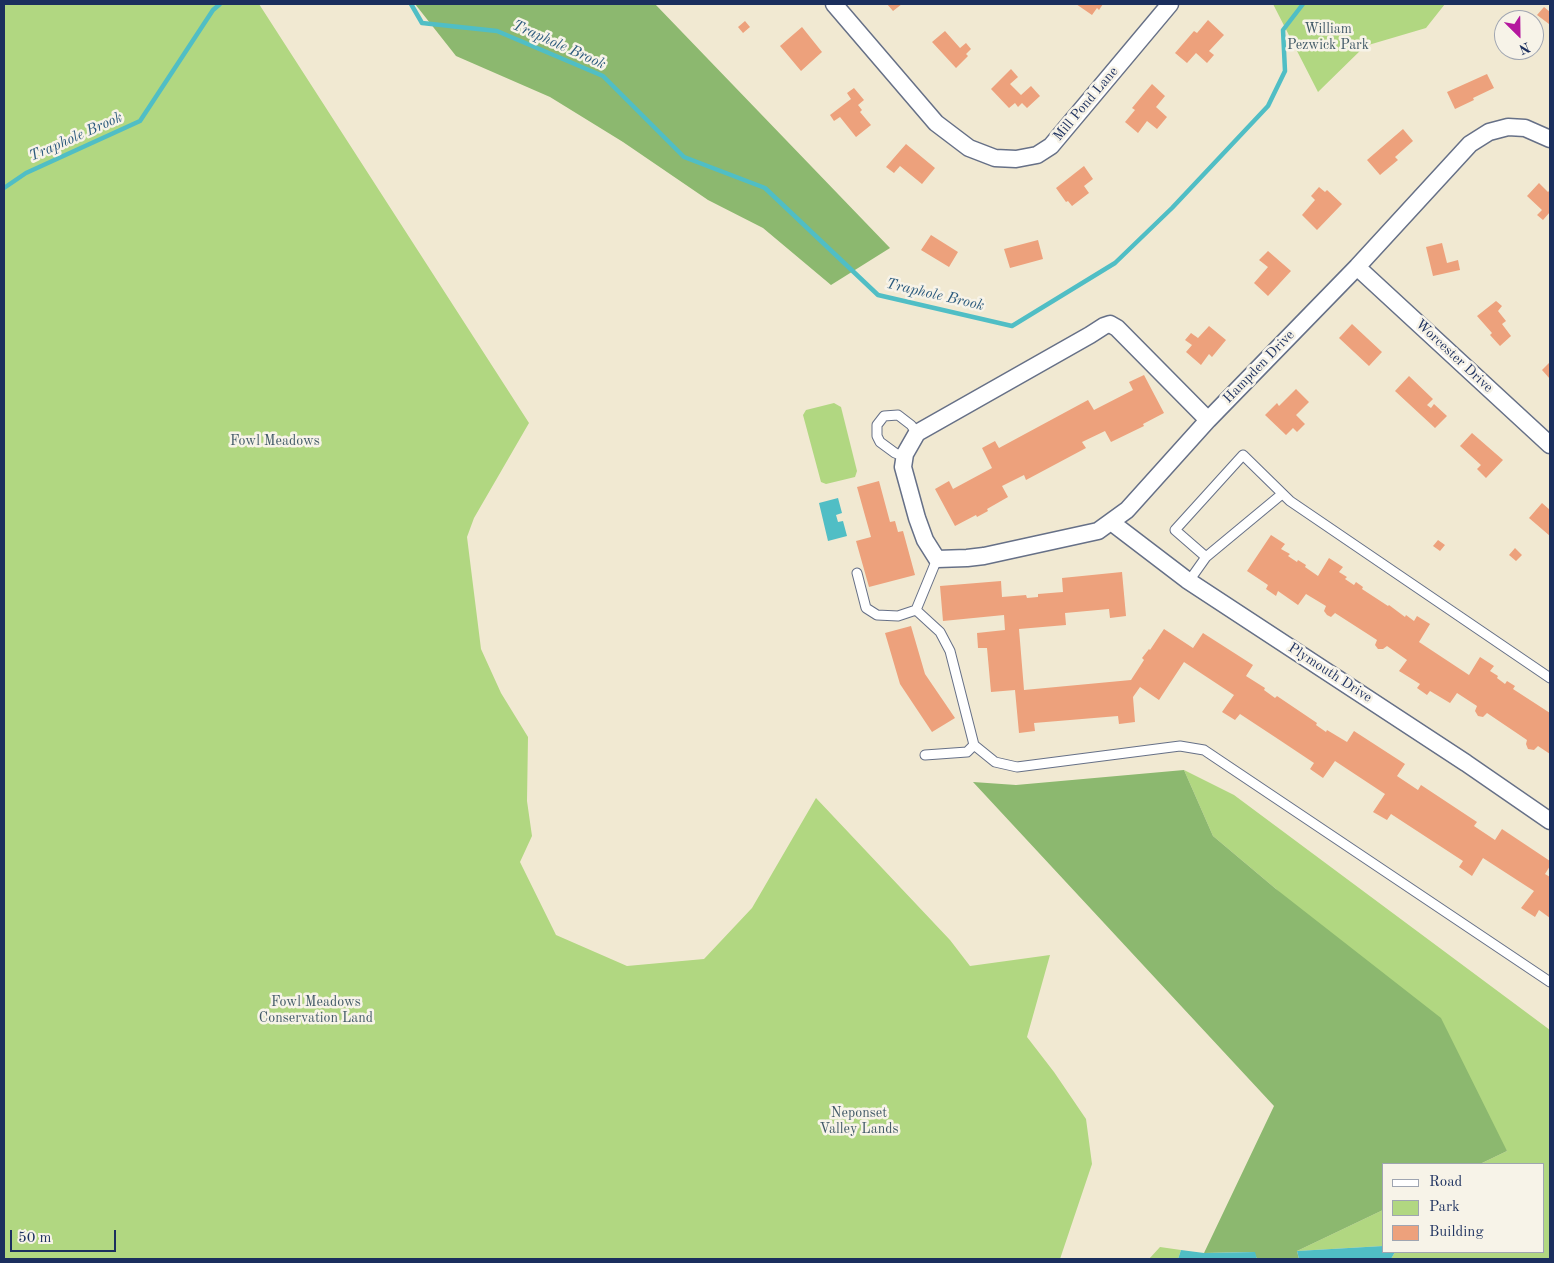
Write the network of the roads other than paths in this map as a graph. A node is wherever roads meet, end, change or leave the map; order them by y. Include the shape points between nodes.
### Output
1 (834, 4) edge
2 (1170, 4) edge
3 (1550, 139) edge
4 (1357, 267) junction
5 (1208, 420) junction
6 (917, 432) junction
7 (1550, 445) edge
8 (905, 457) junction
9 (1282, 494) junction
10 (1111, 522) junction
11 (1206, 557) junction
12 (937, 558) junction
13 (857, 573) dead end
14 (1189, 581) junction
15 (916, 610) junction
16 (1550, 678) edge
17 (974, 745) junction
18 (925, 756) dead end
19 (1550, 821) edge
20 (1550, 982) edge

1 - 2 street, Mill Pond Lane via 936,123 970,148 994,158 1016,159 1037,155 1051,146
3 - 4 street, Hampden Drive via 1514,127 1498,128 1479,137
4 - 5 street, Hampden Drive
4 - 7 street, Worcester Drive
5 - 6 street via 1110,324
5 - 10 street, Hampden Drive via 1127,510
6 - 8 street
6 - 8 lane via 898,415 884,416 877,425 880,442
8 - 12 street via 904,466 916,518
9 - 11 lane
9 - 11 lane via 1244,455 1175,530
9 - 16 lane
10 - 12 street, Hampden Drive via 1098,531 984,556
10 - 14 street, Plymouth Drive
11 - 14 lane
12 - 15 lane
13 - 15 lane via 866,608 877,615 898,616
14 - 19 street, Plymouth Drive
15 - 17 lane via 940,632 950,651
17 - 18 lane via 967,752
17 - 20 lane via 995,762 1017,767 1180,746 1204,750

